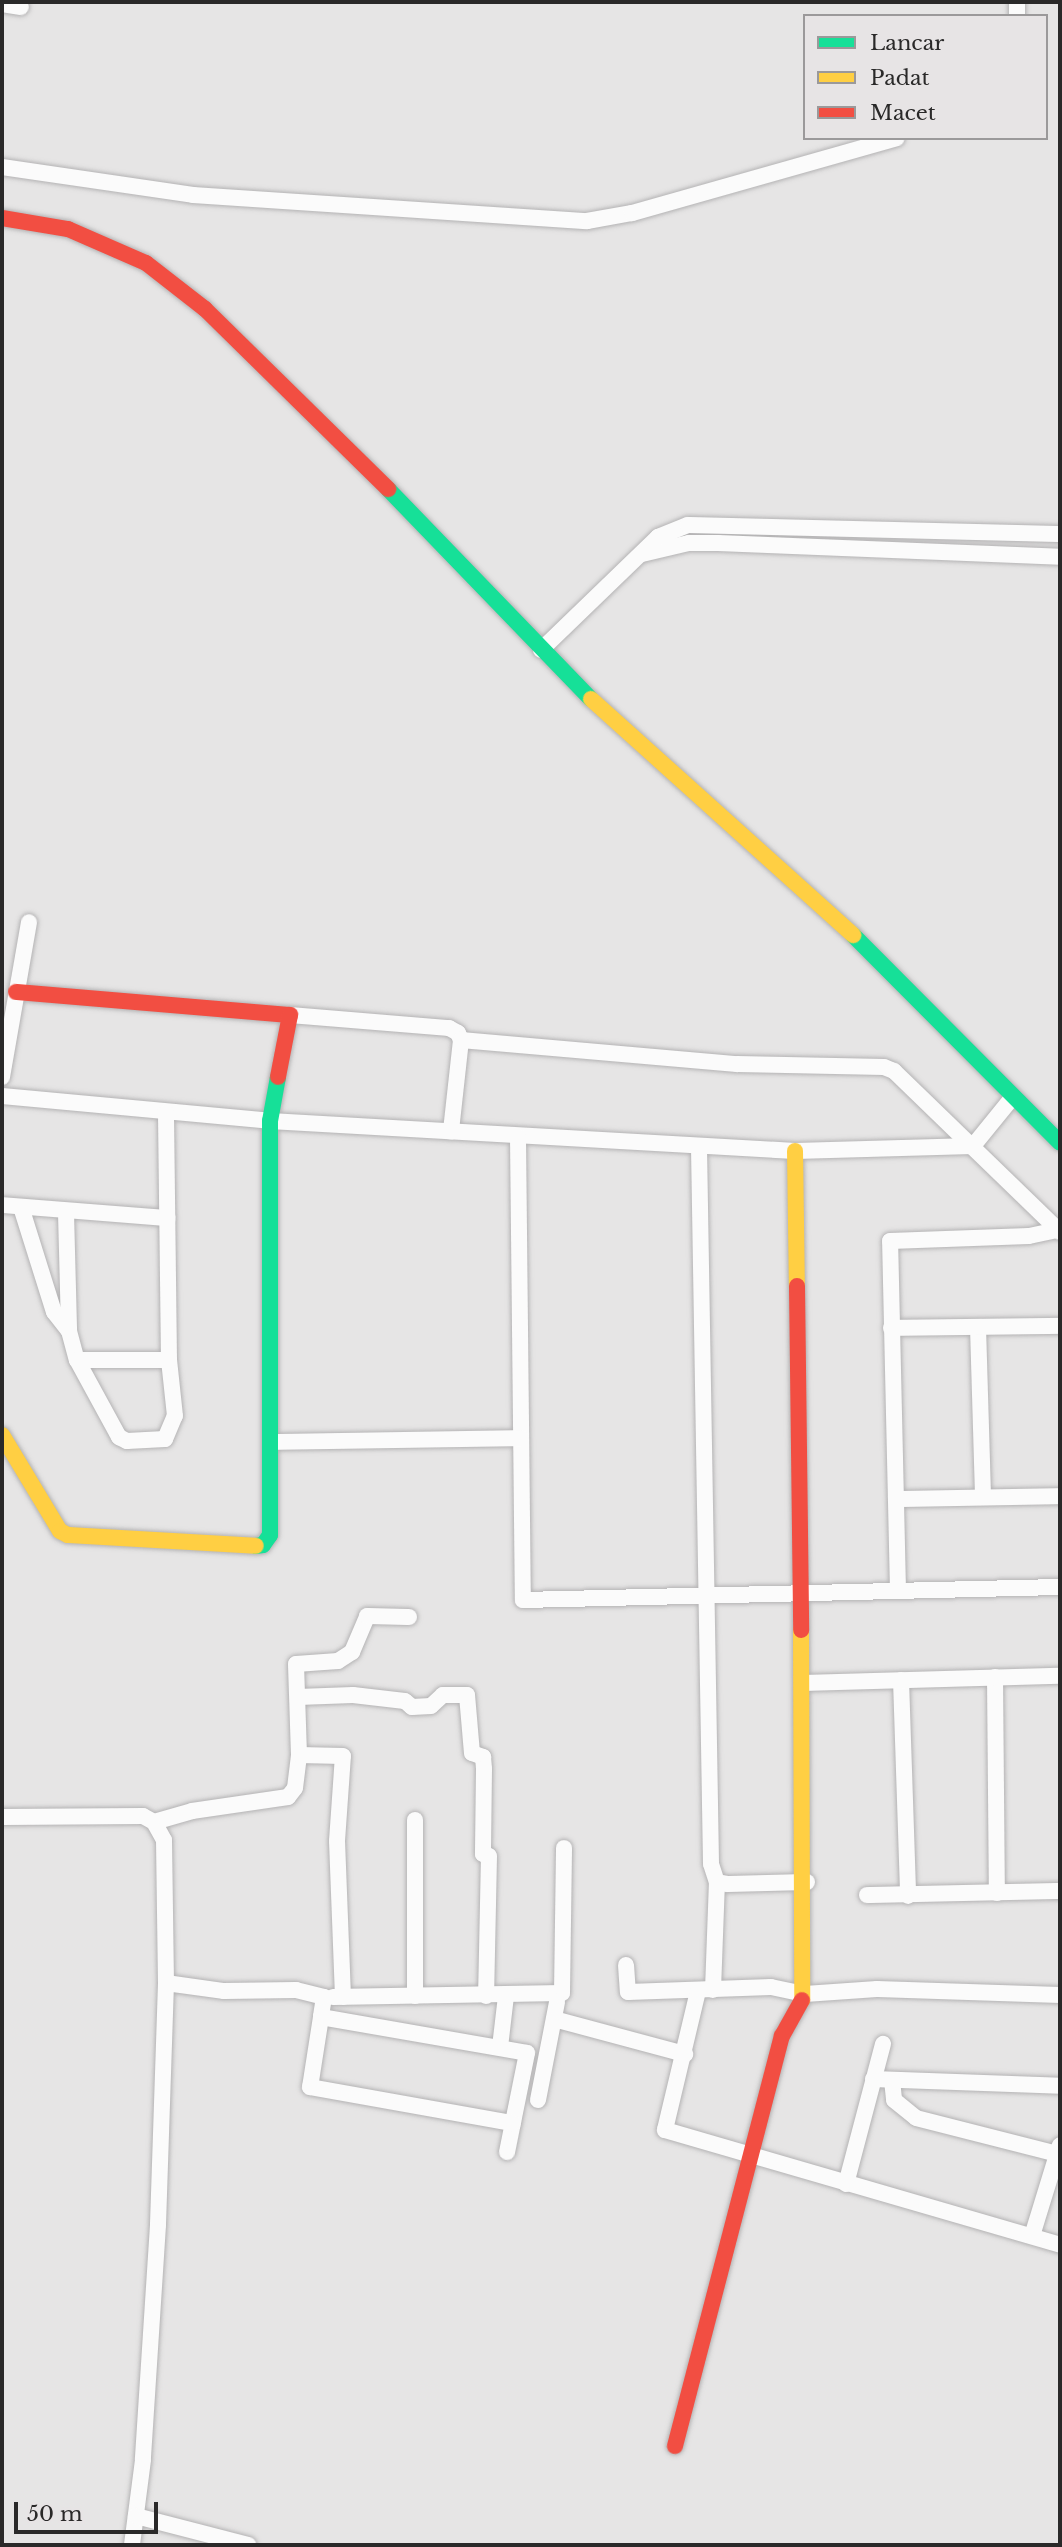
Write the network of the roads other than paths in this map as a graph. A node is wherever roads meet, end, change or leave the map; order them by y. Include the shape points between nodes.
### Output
1 (2, 4) edge
2 (21, 7) dead end
3 (890, 140) edge
4 (2, 167) edge
5 (2, 218) edge
6 (1060, 534) edge
7 (642, 554) junction
8 (1060, 557) edge
9 (541, 650) junction
10 (29, 922) dead end
11 (16, 992) junction
12 (290, 1015) junction
13 (461, 1040) junction
14 (2, 1077) edge
15 (2, 1096) edge
16 (1012, 1098) junction
17 (166, 1113) junction
18 (270, 1121) junction
19 (450, 1131) junction
20 (517, 1137) junction
21 (1060, 1143) edge
22 (973, 1146) junction
23 (699, 1147) junction
24 (795, 1150) junction
25 (2, 1205) edge
26 (21, 1207) junction
27 (66, 1213) junction
28 (167, 1218) junction
29 (1059, 1231) edge
30 (1060, 1326) edge
31 (978, 1327) junction
32 (891, 1328) junction
33 (69, 1331) junction
34 (77, 1360) junction
35 (169, 1360) junction
36 (2, 1436) edge
37 (521, 1438) junction
38 (271, 1442) junction
39 (1060, 1496) edge
40 (983, 1497) junction
41 (896, 1499) junction
42 (1060, 1587) edge
43 (898, 1590) junction
44 (801, 1593) junction
45 (706, 1596) junction
46 (409, 1617) dead end
47 (1060, 1676) edge
48 (995, 1677) junction
49 (901, 1680) junction
50 (802, 1683) junction
51 (298, 1698) junction
52 (299, 1755) junction
53 (2, 1817) edge
54 (415, 1819) dead end
55 (154, 1822) junction
56 (564, 1848) dead end
57 (717, 1882) junction
58 (807, 1882) junction
59 (1060, 1891) edge
60 (998, 1893) junction
61 (867, 1895) dead end
62 (908, 1896) junction
63 (626, 1965) dead end
64 (166, 1983) junction
65 (706, 1991) junction
66 (806, 1994) junction
67 (415, 1996) junction
68 (486, 1996) junction
69 (506, 1996) junction
70 (1060, 1996) edge
71 (324, 1997) junction
72 (343, 1997) junction
73 (321, 2017) junction
74 (883, 2044) dead end
75 (500, 2047) junction
76 (685, 2054) junction
77 (873, 2079) junction
78 (892, 2080) junction
79 (1060, 2086) edge
80 (538, 2100) dead end
81 (513, 2123) junction
82 (1059, 2149) edge
83 (507, 2152) dead end
84 (751, 2157) junction
85 (845, 2184) junction
86 (1032, 2236) junction
87 (1060, 2245) edge
88 (675, 2446) dead end
89 (136, 2516) junction
90 (132, 2545) edge
91 (248, 2545) edge

1 - 2 street
3 - 4 street via 632,213 587,221 193,195
5 - 9 street via 68,229 106,243 176,285 246,346
6 - 7 street via 709,523 673,528
7 - 8 street via 690,543 718,543
7 - 9 street
9 - 16 street via 691,796 879,958
10 - 11 street
11 - 12 street
11 - 14 street
12 - 13 street via 449,1028
12 - 18 street
13 - 19 street
13 - 22 street via 737,1064 884,1067 894,1071
15 - 17 street
16 - 21 street
16 - 22 street
17 - 18 street
17 - 28 street
18 - 19 street
18 - 38 street
19 - 20 street
20 - 23 street
20 - 37 street
22 - 24 street
22 - 29 street
23 - 24 street
23 - 45 street
24 - 44 street
25 - 26 street
26 - 27 street
26 - 33 street via 54,1312
27 - 28 street
27 - 33 street
28 - 35 street
29 - 32 street via 890,1241
30 - 31 street
31 - 32 street
31 - 40 street
32 - 41 street
33 - 34 street
34 - 35 street
34 - 35 street via 119,1437 141,1442 165,1439 173,1427
36 - 38 street via 60,1531 68,1535 246,1547 263,1545 270,1535
37 - 38 street
37 - 45 street via 523,1600
39 - 40 street
40 - 41 street
41 - 43 street
42 - 43 street
43 - 44 street
44 - 45 street
44 - 50 street
45 - 57 street via 711,1864
46 - 51 street via 368,1616 352,1652 338,1661 296,1664
47 - 48 street
48 - 49 street
48 - 60 street
49 - 50 street
49 - 62 street
50 - 58 street
51 - 52 street
51 - 68 street via 353,1695 405,1701 412,1707 431,1706 443,1695 467,1695 472,1753 484,1757 483,1854 489,1856
52 - 55 street via 295,1788 288,1797 192,1811
52 - 72 street via 343,1756 337,1841
53 - 55 street via 143,1816
54 - 67 street
55 - 64 street via 164,1840
56 - 69 street via 562,1993
57 - 58 street
57 - 65 street
58 - 66 street
59 - 60 street
60 - 62 street
61 - 62 street
63 - 65 street via 628,1993
64 - 71 street via 223,1991 296,1990
64 - 89 street via 158,2225
65 - 66 street via 771,1987
65 - 76 street
66 - 70 street via 877,1989
66 - 84 street via 782,2036
67 - 68 street
67 - 72 street
68 - 69 street
69 - 75 street
71 - 72 street
71 - 73 street
73 - 75 street
73 - 81 street via 310,2087
74 - 77 street
75 - 81 street via 527,2053
76 - 80 street via 555,2010
76 - 84 street via 665,2130
77 - 78 street
77 - 85 street
78 - 79 street
78 - 82 street via 894,2100 916,2118
81 - 83 street
82 - 86 street
84 - 85 street
84 - 88 street
85 - 86 street
86 - 87 street
89 - 90 street
89 - 91 street

